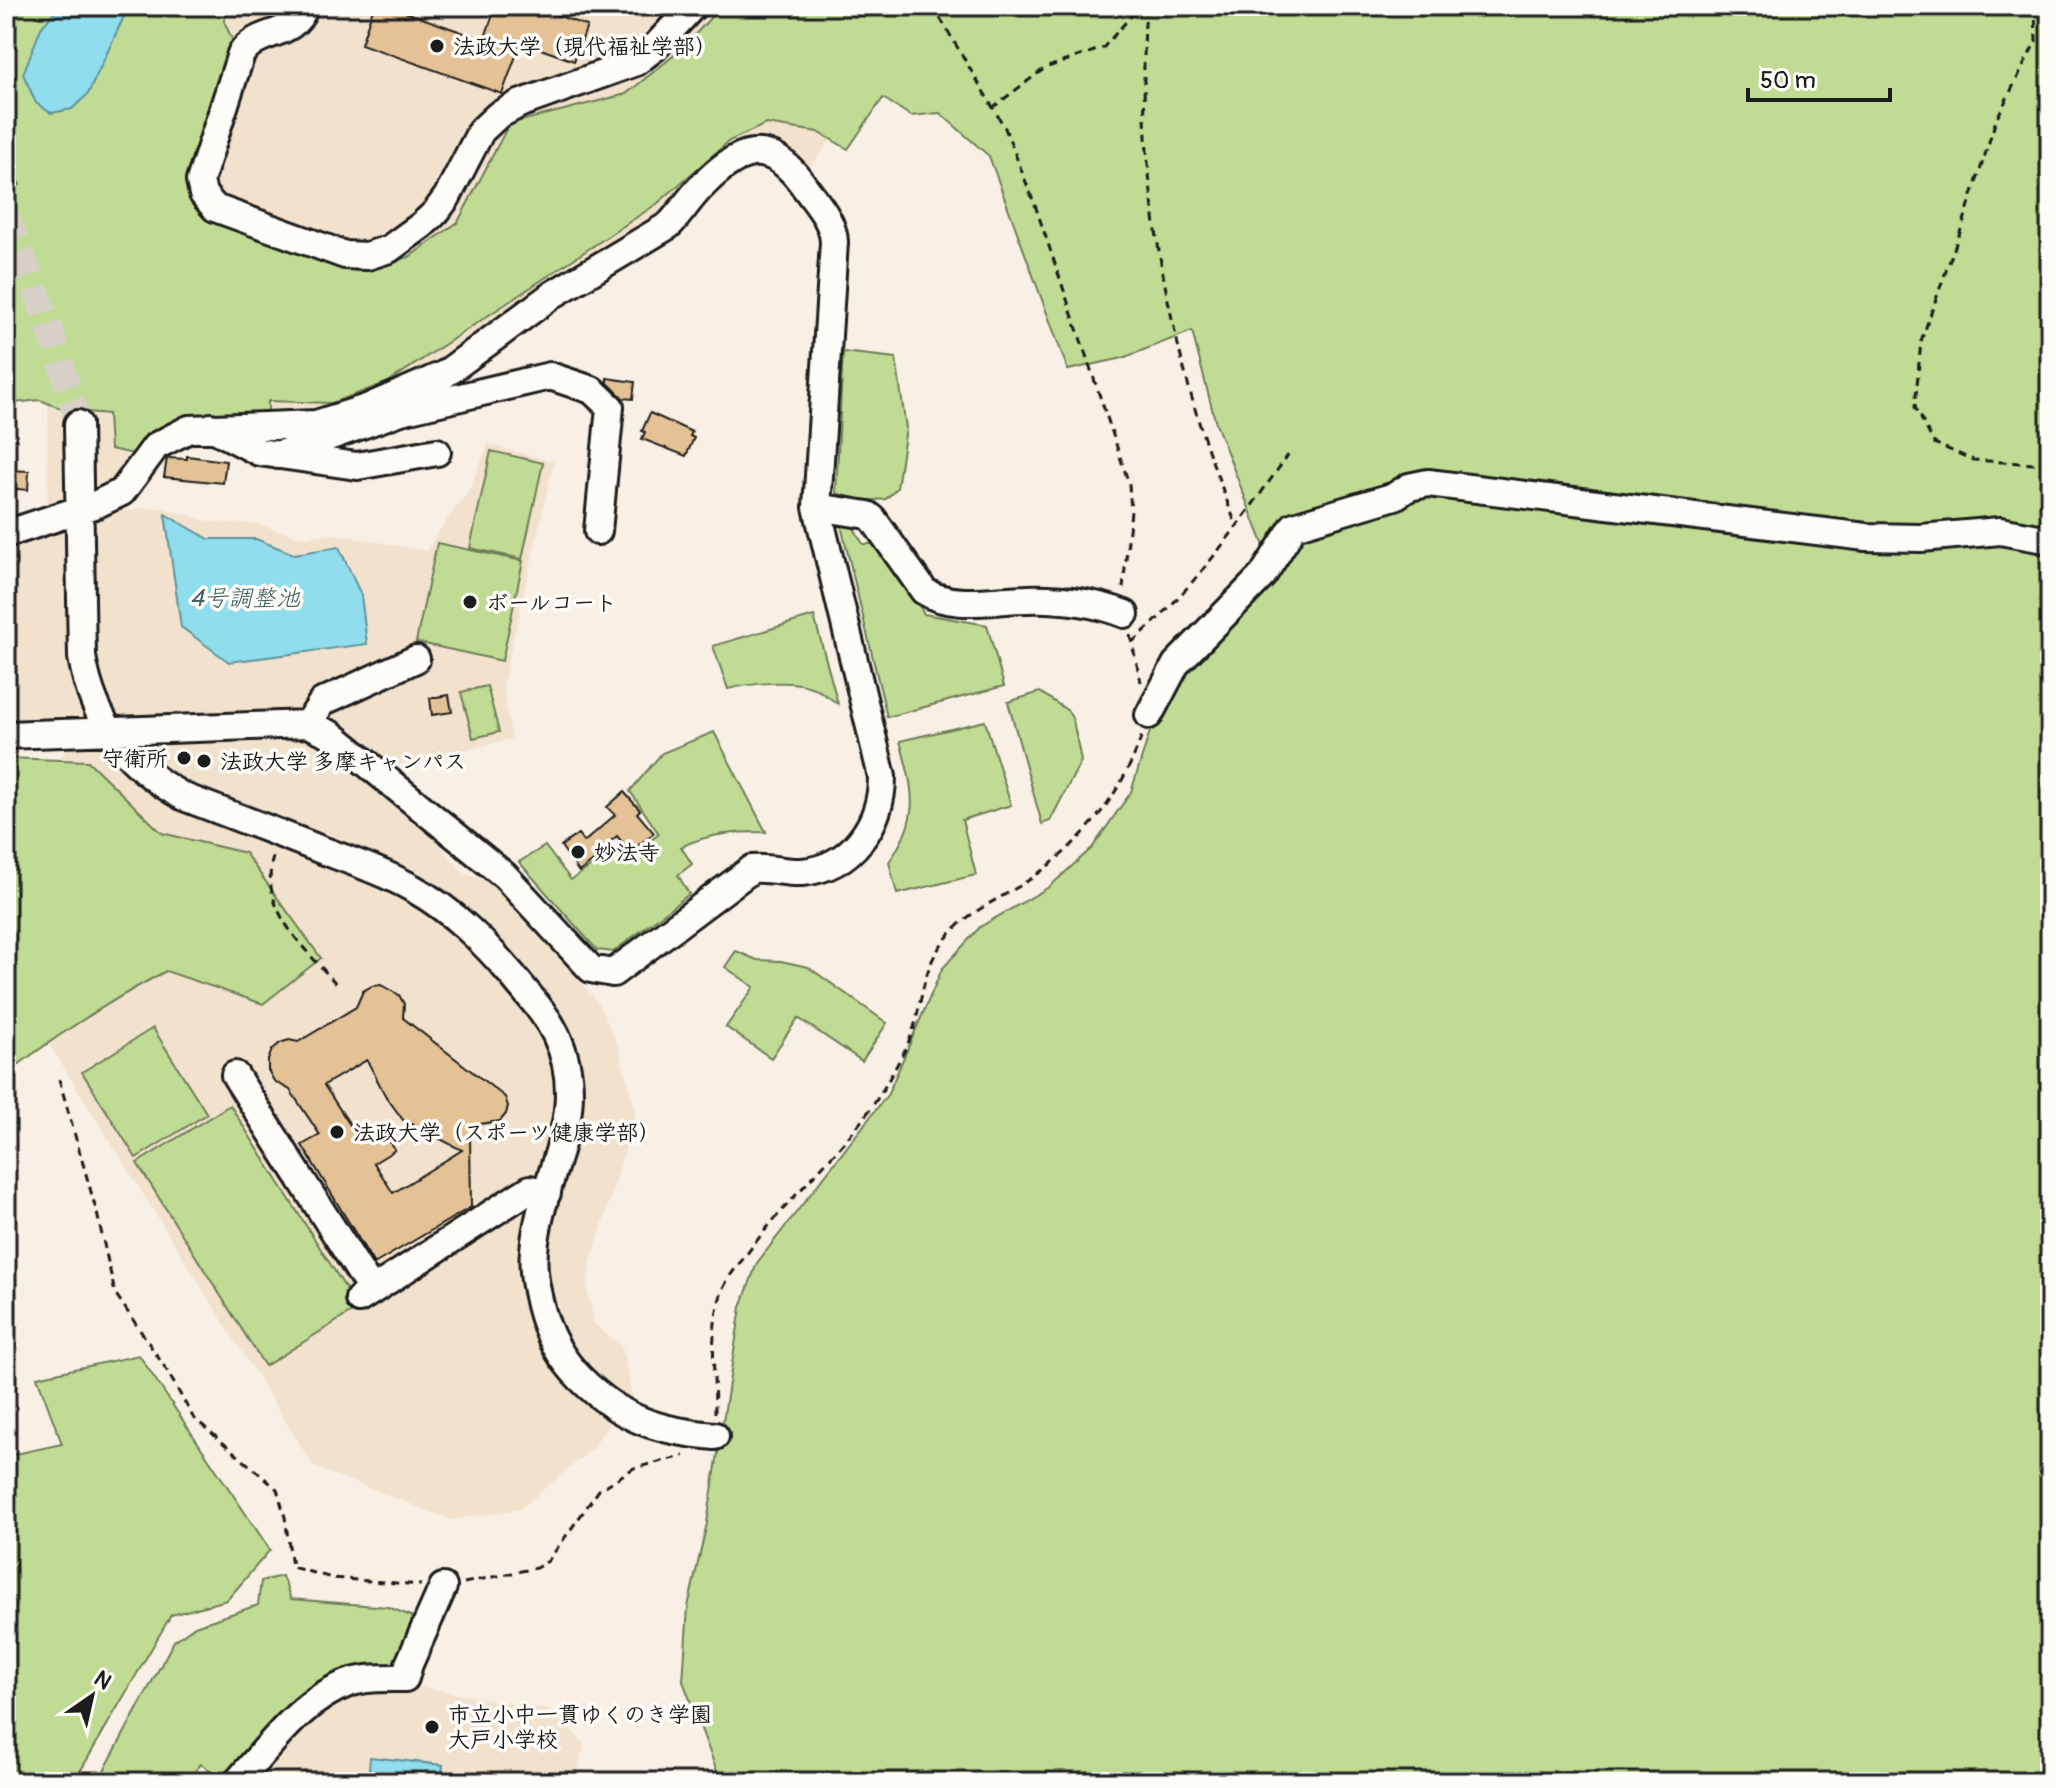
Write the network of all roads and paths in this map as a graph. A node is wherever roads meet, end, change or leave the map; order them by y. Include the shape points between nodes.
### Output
1 (305, 6) edge
2 (693, 6) edge
3 (933, 6) edge
4 (1140, 6) edge
5 (1146, 6) edge
6 (2035, 6) edge
7 (992, 108) junction
8 (398, 402) junction
9 (78, 424) tunnel mouth
10 (211, 427) junction
11 (437, 452) dead end
12 (278, 455) junction
13 (1288, 455) dead end
14 (2050, 465) edge
15 (817, 507) junction
16 (78, 510) junction
17 (1237, 528) junction
18 (598, 531) dead end
19 (6, 534) edge
20 (2050, 540) edge
21 (1125, 614) junction
22 (1132, 642) junction
23 (416, 659) dead end
24 (1149, 715) junction
25 (308, 724) junction
26 (107, 731) junction
27 (6, 735) edge
28 (273, 855) dead end
29 (339, 987) dead end
30 (235, 1075) dead end
31 (59, 1079) dead end
32 (547, 1193) junction
33 (715, 1436) junction
34 (443, 1587) junction
35 (237, 1782) edge

1 - 2 street via 296,23 259,38 241,54 200,181 203,194 215,208 345,255 367,256 389,249 436,212 481,131 497,116 636,62
3 - 7 path
4 - 7 path via 1103,48 1045,68
5 - 17 path via 1144,121 1170,312 1198,420
6 - 14 path via 2036,41 1996,120 1921,341 1915,407 1934,443 1973,460
7 - 21 path via 1036,208 1129,484
8 - 10 street via 316,424
8 - 12 street
8 - 15 street via 537,305 669,225 699,188 736,159 767,153 787,164 828,218 834,235
8 - 18 street via 550,376 592,390 610,407
9 - 16 street
10 - 12 street via 259,452
10 - 16 street via 170,437 156,446 122,492
11 - 12 street via 357,466
13 - 17 path
15 - 21 street via 868,515 934,598 1088,601
15 - 25 street via 882,777 875,821 853,849 828,866 800,872 763,867 744,873 613,973 591,969 505,876 332,735
16 - 19 street
16 - 26 street via 82,657 90,694
17 - 22 path via 1161,618
20 - 24 street via 2000,531 1866,537 1428,483 1294,526 1263,575 1176,664
21 - 22 path
22 - 24 path
23 - 25 street via 322,702
24 - 33 path via 1137,751 1098,818 1053,865 970,915 949,934 922,985 904,1052 868,1113 775,1216 724,1286 715,1340
25 - 26 street
26 - 27 street
26 - 32 street via 126,756 165,787 382,872 441,907 492,952 540,1009 565,1059 569,1110
28 - 29 path via 269,880 274,903
30 - 32 street via 365,1295 530,1189
31 - 34 path via 115,1293 193,1417 277,1489 292,1567 332,1578
32 - 33 street via 534,1251 534,1278 552,1340 572,1370 624,1413 676,1433
33 - 34 path via 712,1453 634,1468 599,1490 548,1561 536,1568
34 - 35 street via 405,1678 350,1682 327,1693 304,1709

